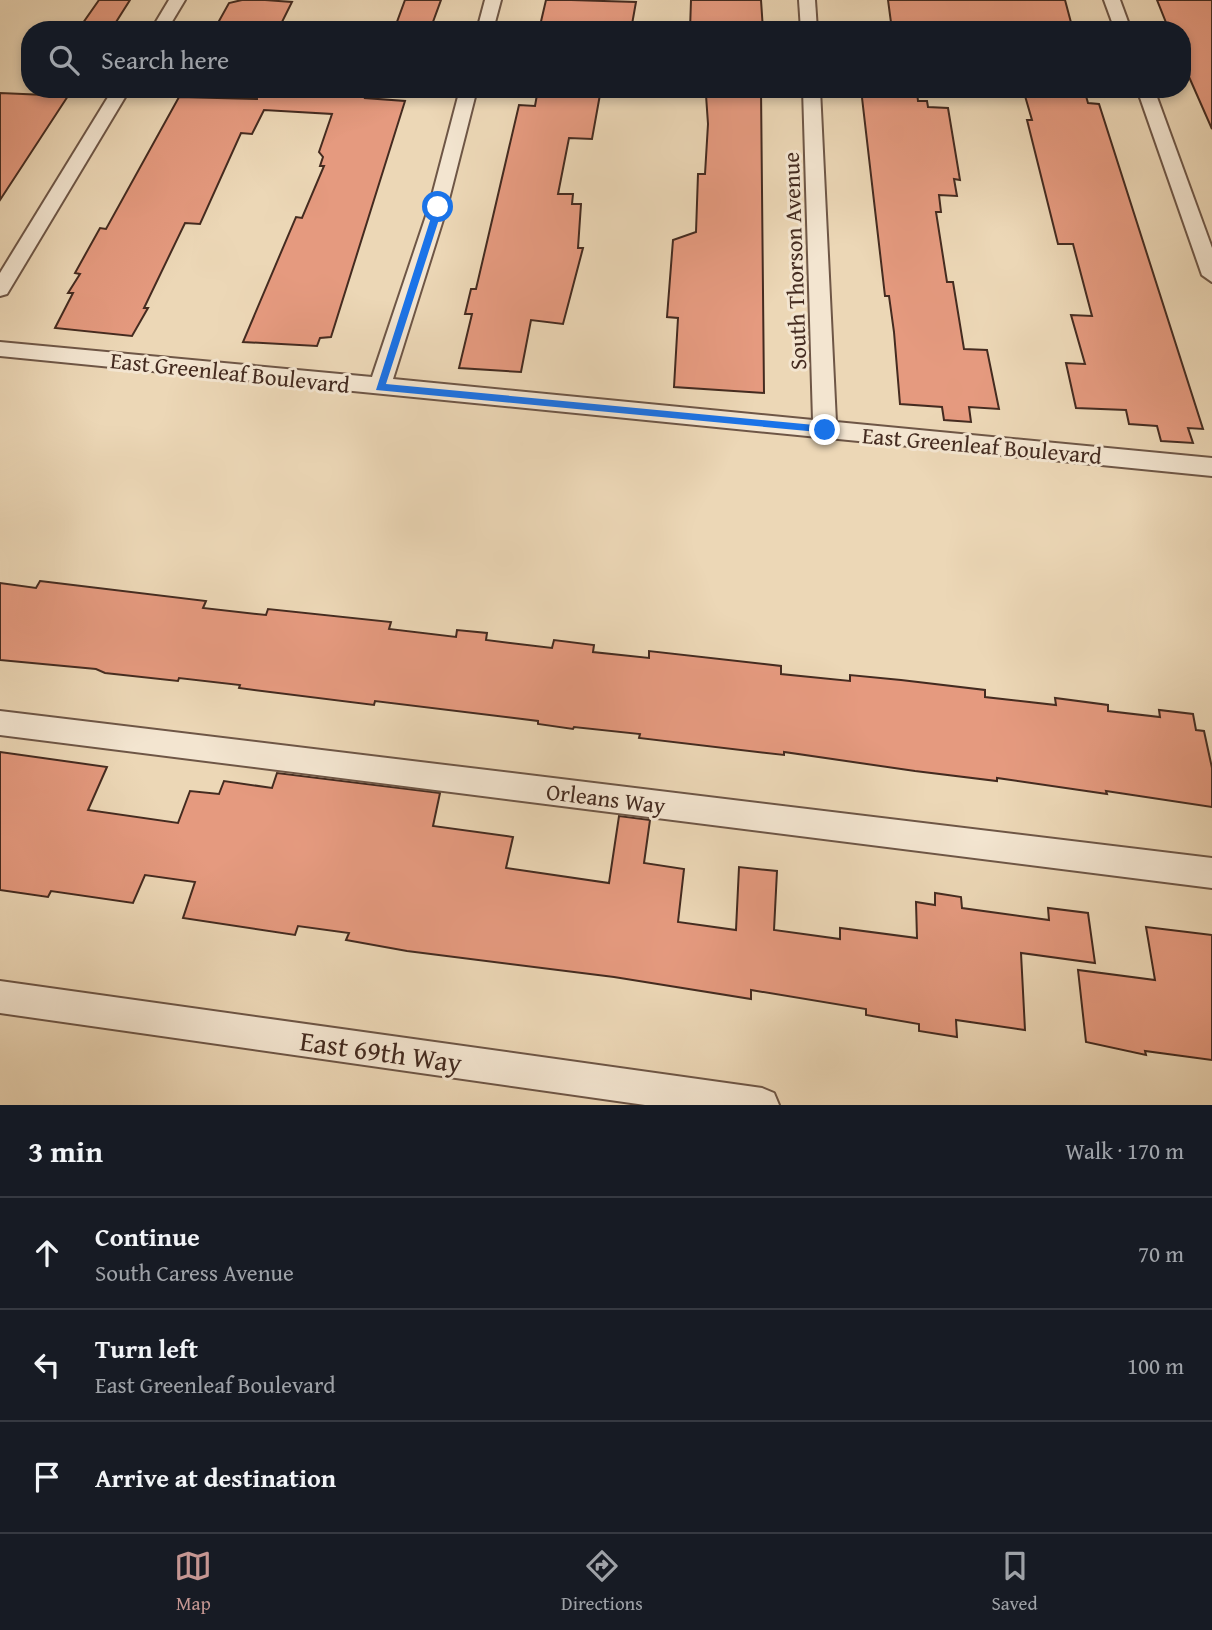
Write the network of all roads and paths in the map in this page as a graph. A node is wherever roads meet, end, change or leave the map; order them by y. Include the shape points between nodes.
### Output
1 (177, 0) edge
2 (493, 0) edge
3 (807, 0) edge
4 (1112, 0) edge
5 (164, 21) edge
6 (487, 21) edge
7 (808, 21) edge
8 (1120, 21) edge
9 (117, 98) edge
10 (467, 98) edge
11 (811, 98) edge
12 (1148, 98) edge
13 (1212, 275) edge
14 (0, 289) edge
15 (0, 349) edge
16 (380, 387) junction
17 (825, 430) junction
18 (1212, 467) edge
19 (0, 723) edge
20 (1212, 873) edge
21 (0, 997) edge
22 (762, 1105) edge

1 - 5 street
2 - 6 street
3 - 7 street
4 - 8 street
9 - 14 street
10 - 16 street via 438,207
11 - 17 street, South Thorson Avenue
12 - 13 street
15 - 16 street, East Greenleaf Boulevard
16 - 17 street, East Greenleaf Boulevard
17 - 18 street, East Greenleaf Boulevard
19 - 20 street, Orleans Way
21 - 22 street, East 69th Way

